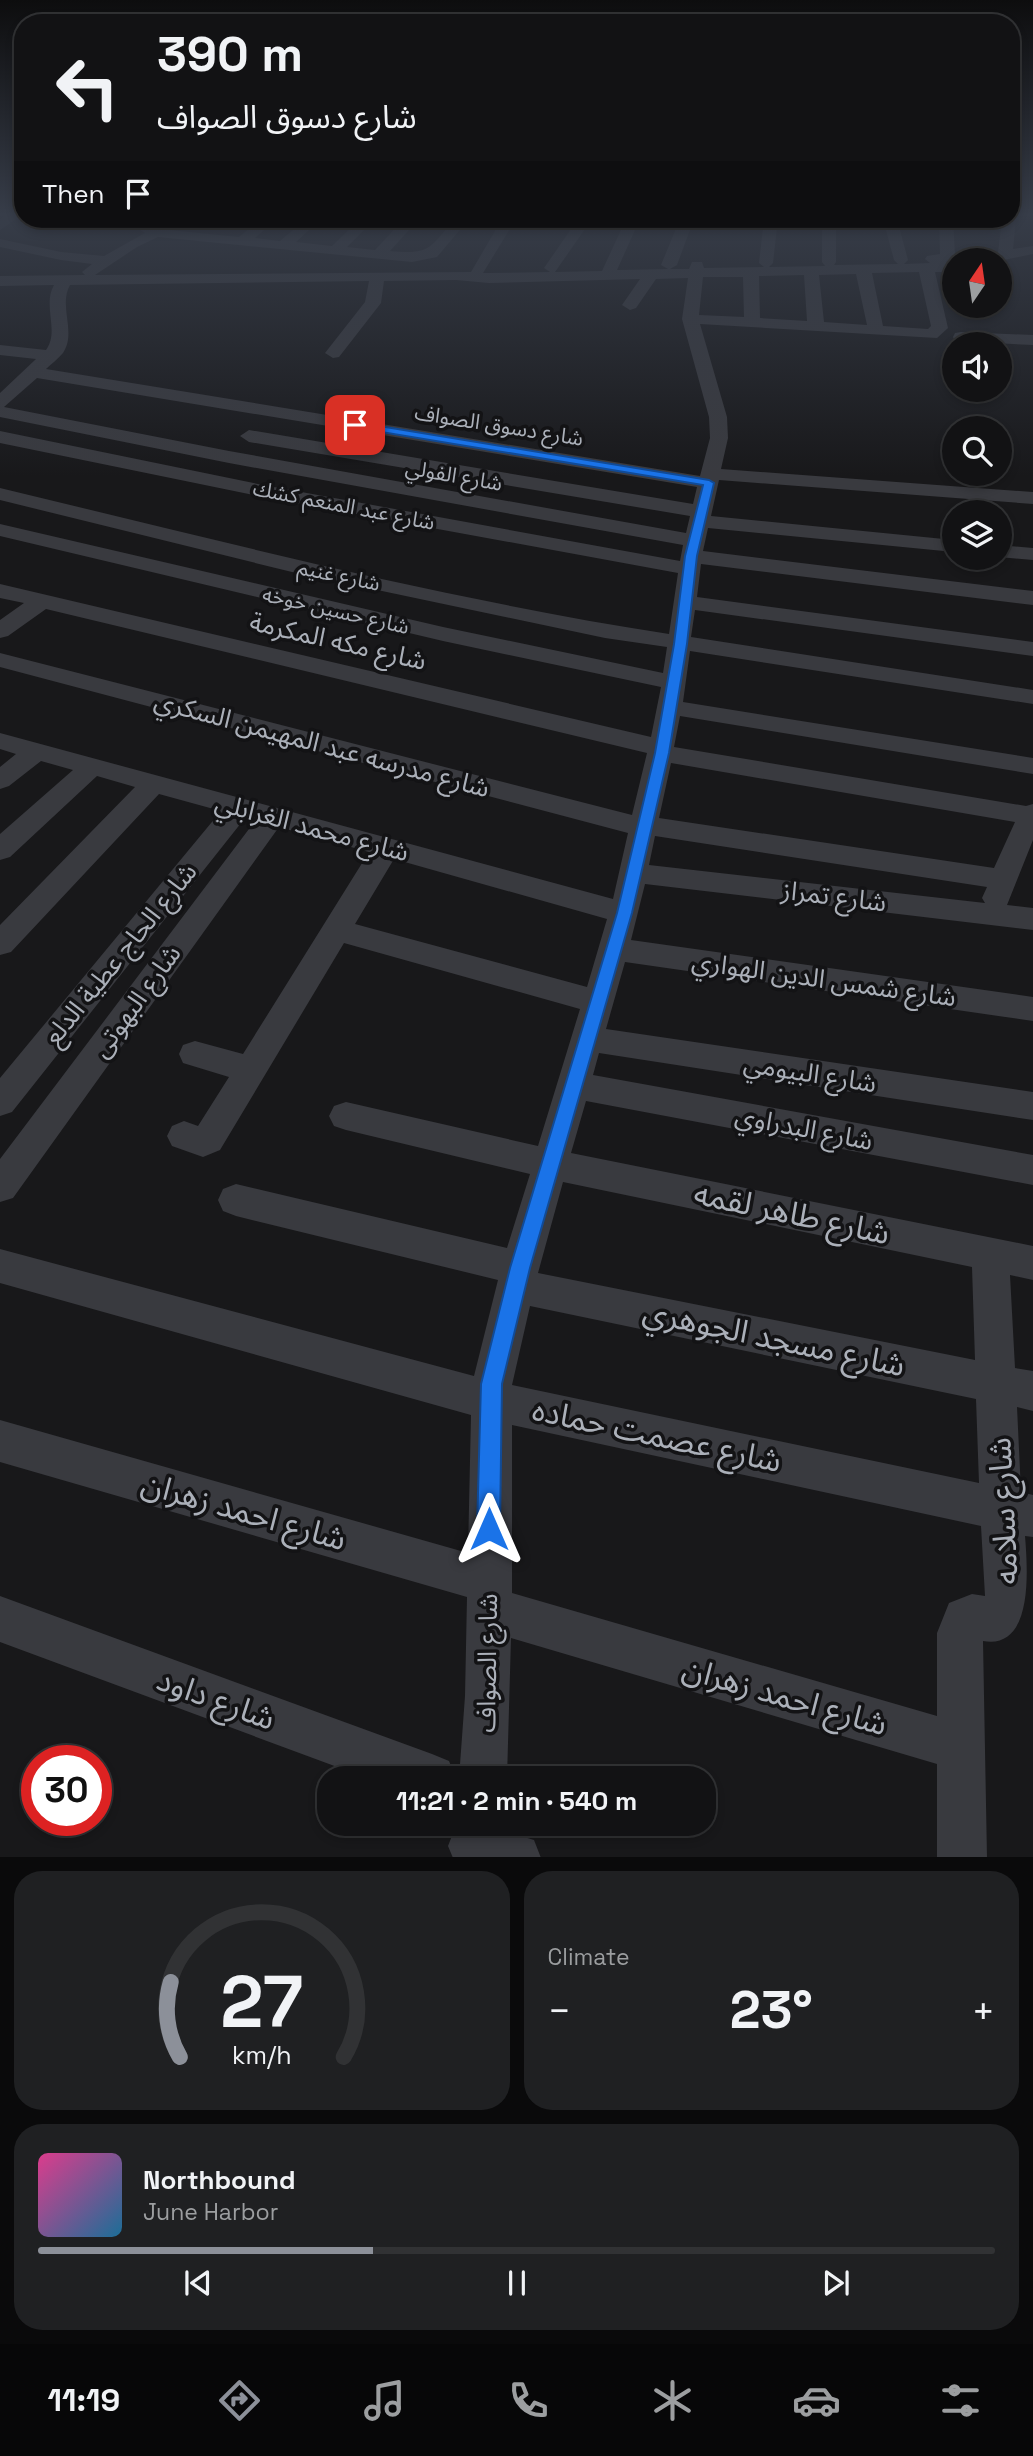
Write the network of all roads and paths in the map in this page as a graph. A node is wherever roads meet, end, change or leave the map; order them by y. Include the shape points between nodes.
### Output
1 (55, 302) edge
2 (373, 302) edge
3 (632, 302) edge
4 (693, 302) edge
5 (752, 302) edge
6 (814, 302) edge
7 (870, 302) edge
8 (933, 302) edge
9 (630, 305) dead end
10 (691, 319) junction
11 (752, 323) junction
12 (816, 327) junction
13 (876, 331) junction
14 (1012, 339) edge
15 (1033, 340) edge
16 (0, 350) edge
17 (333, 353) dead end
18 (50, 356) junction
19 (28, 377) junction
20 (0, 379) edge
21 (0, 403) edge
22 (273, 411) junction
23 (0, 412) edge
24 (249, 436) junction
25 (0, 437) edge
26 (229, 457) junction
27 (0, 494) edge
28 (1033, 498) edge
29 (942, 527) edge
30 (0, 530) edge
31 (698, 530) junction
32 (1012, 532) edge
33 (1022, 532) dead end
34 (942, 545) edge
35 (1012, 552) edge
36 (1033, 554) edge
37 (0, 591) edge
38 (1033, 598) edge
39 (40, 602) junction
40 (0, 631) edge
41 (681, 644) junction
42 (1033, 649) edge
43 (0, 660) edge
44 (672, 695) junction
45 (1033, 697) edge
46 (0, 741) edge
47 (662, 751) junction
48 (35, 752) junction
49 (1033, 766) edge
50 (92, 767) junction
51 (0, 780) edge
52 (153, 784) junction
53 (239, 807) junction
54 (273, 816) junction
55 (645, 827) junction
56 (1029, 827) edge
57 (387, 848) junction
58 (0, 850) edge
59 (634, 873) junction
60 (1004, 880) junction
61 (625, 913) junction
62 (991, 915) junction
63 (1033, 919) edge
64 (337, 930) junction
65 (0, 944) edge
66 (614, 949) junction
67 (599, 1002) junction
68 (1033, 1009) edge
69 (588, 1039) junction
70 (195, 1054) dead end
71 (251, 1070) junction
72 (574, 1085) junction
73 (0, 1102) edge
74 (1033, 1107) edge
75 (346, 1116) dead end
76 (184, 1136) dead end
77 (551, 1164) junction
78 (1033, 1170) edge
79 (0, 1187) edge
80 (236, 1200) dead end
81 (990, 1253) junction
82 (1033, 1263) edge
83 (0, 1266) edge
84 (518, 1277) junction
85 (1014, 1387) edge
86 (490, 1400) junction
87 (0, 1441) edge
88 (1017, 1512) edge
89 (489, 1595) junction
90 (0, 1619) edge
91 (961, 1747) junction
92 (399, 1766) edge
93 (484, 1766) edge
94 (962, 1857) edge

1 - 18 street via 60,342
2 - 17 street
3 - 9 street
4 - 10 street
5 - 11 street
6 - 12 street
7 - 13 street
8 - 13 street via 939,331 925,335
10 - 11 street
10 - 31 street, شارع الصواف via 720,427
11 - 12 street
12 - 13 street
14 - 15 street
16 - 18 street
18 - 19 street
19 - 20 street, شارع دسوق الصواف
19 - 21 street
19 - 22 street, شارع دسوق الصواف
22 - 24 street
22 - 31 street, شارع دسوق الصواف
23 - 26 street, شارع الفولي
24 - 26 street
24 - 31 street
25 - 31 street, شارع عبد المنعم كشك via 276,493
26 - 31 street, شارع الفولي
27 - 41 street, شارع غنيم via 292,565
28 - 31 street
29 - 31 street
30 - 44 street, شارع حسين خوخه via 443,635
31 - 34 street
31 - 38 street
31 - 41 street, شارع الصواف
31 - 42 street
32 - 33 street
35 - 36 street
37 - 39 street, شارع مكه المكرمة
39 - 40 street
39 - 47 street, شارع مكه المكرمة
41 - 44 street, شارع الصواف
41 - 45 street, شارع غنيم
43 - 55 street, شارع مدرسه عبد المهيمن السكري
44 - 47 street, شارع الصواف
44 - 49 street, شارع حسين خوخه
46 - 48 street, شارع محمد الغرابلي
47 - 55 street, شارع الصواف
47 - 56 street, شارع مكه المكرمة
48 - 50 street, شارع محمد الغرابلي
48 - 51 street
50 - 52 street, شارع محمد الغرابلي
50 - 58 street
52 - 53 street, شارع محمد الغرابلي
52 - 65 street
53 - 54 street, شارع محمد الغرابلي
53 - 73 street, شارع الحاج عطية الدلع
54 - 57 street, شارع محمد الغرابلي
54 - 79 street, شارع البهوتى
55 - 59 street, شارع الصواف
55 - 60 street, شارع مدرسه عبد المهيمن السكري
56 - 60 street
57 - 61 street, شارع محمد الغرابلي
57 - 64 street
59 - 61 street, شارع الصواف
59 - 62 street, شارع تمراز
60 - 62 street
61 - 66 street, شارع الصواف
62 - 63 street, شارع تمراز
64 - 67 street
64 - 71 street
66 - 67 street, شارع الصواف
66 - 68 street, شارع شمس الدين الهواري
67 - 69 street, شارع الصواف
69 - 72 street, شارع الصواف
69 - 74 street, شارع البيومي
70 - 71 street
71 - 76 street via 207,1141
72 - 77 street, شارع الصواف
72 - 78 street, شارع البدراوي
75 - 77 street, شارع طاهر لقمه
77 - 81 street, شارع طاهر لقمه
77 - 84 street, شارع الصواف
80 - 84 street, شارع مسجد الجوهري
81 - 82 street, شارع طاهر لقمه
81 - 85 street, شارع سلامه
83 - 86 street, شارع عصمت حماده
84 - 85 street, شارع مسجد الجوهري
84 - 86 street, شارع الصواف
85 - 88 street, شارع سلامه
86 - 88 street, شارع عصمت حماده
86 - 89 street, شارع الصواف
87 - 89 street, شارع احمد زهران
88 - 91 street, شارع سلامه via 1005,1612 994,1620 965,1619 961,1625
89 - 91 street, شارع احمد زهران
89 - 93 street, شارع الصواف
90 - 92 street, شارع داود
91 - 94 street, شارع سلامه

